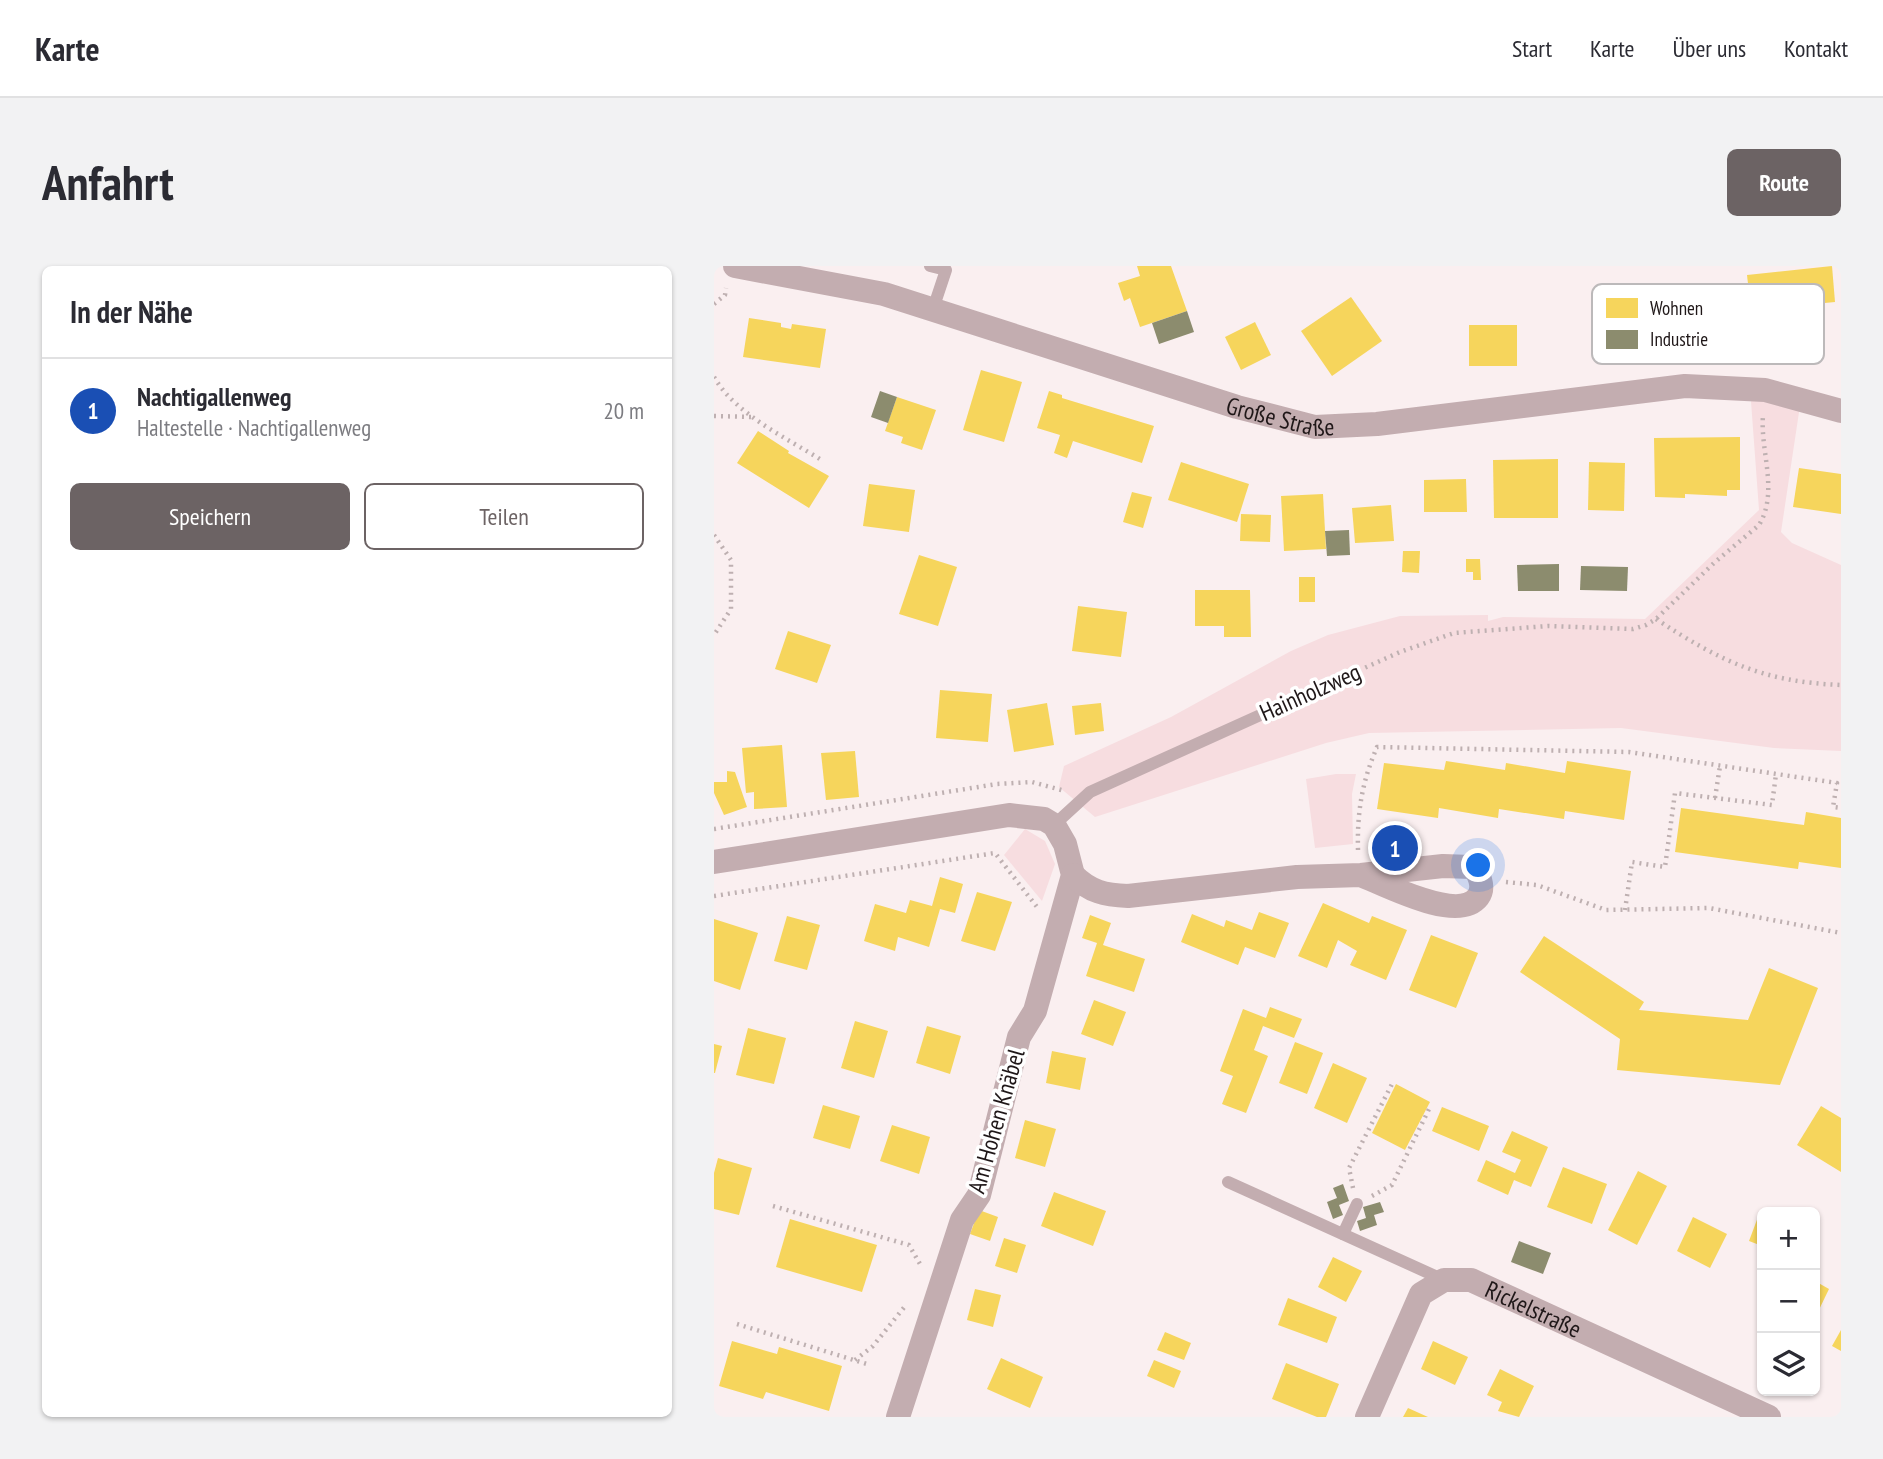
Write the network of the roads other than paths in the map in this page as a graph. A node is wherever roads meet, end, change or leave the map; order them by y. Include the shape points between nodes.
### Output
1 (735, 266) edge
2 (930, 266) edge
3 (933, 309) junction
4 (1841, 411) edge
5 (1278, 706) road end
6 (1054, 825) junction
7 (714, 862) edge
8 (1073, 875) junction
9 (1361, 875) junction
10 (1228, 1182) dead end
11 (1357, 1204) road end
12 (1343, 1234) junction
13 (1444, 1280) junction
14 (898, 1417) edge
15 (1367, 1417) edge
16 (1769, 1417) edge

1 - 3 street, Große Straße via 856,287
2 - 3 lane via 946,270
3 - 4 street, Große Straße via 1237,407 1315,427 1377,424 1685,386 1765,390
5 - 6 lane, Hainholzweg via 1090,792
6 - 7 street via 1044,819 1009,816
6 - 8 street via 1065,844
8 - 9 street via 1085,888 1129,896 1297,877
8 - 14 street, Am Hohen Knäbel via 1035,1011 1019,1037 979,1195 962,1220
9 - 9 street via 1449,907 1472,903 1480,895 1481,880 1471,867
10 - 12 lane
11 - 12 lane
12 - 13 lane
13 - 15 street via 1422,1294
13 - 16 street, Rickelstraße via 1471,1280

